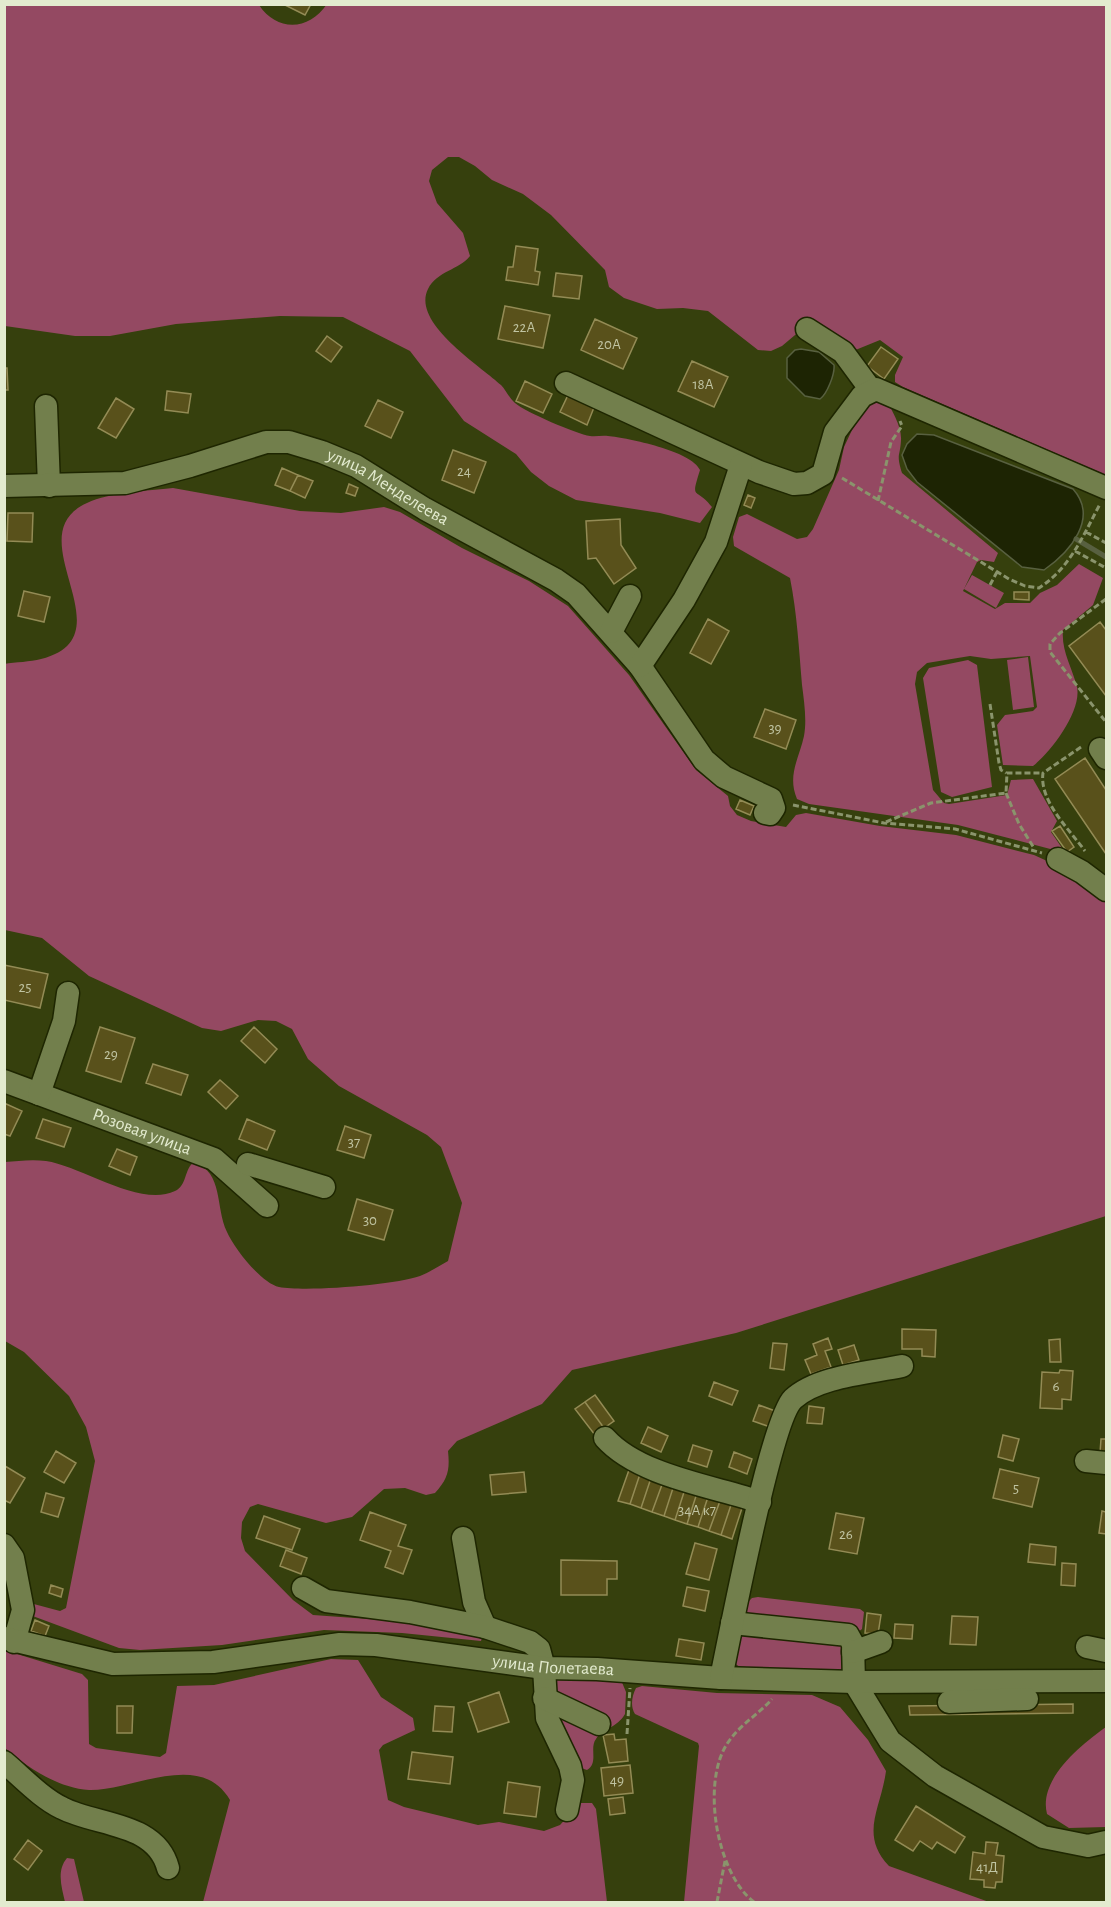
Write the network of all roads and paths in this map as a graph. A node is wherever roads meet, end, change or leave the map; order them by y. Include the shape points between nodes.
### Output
1 (807, 329) dead end
2 (566, 384) dead end
3 (871, 390) junction
4 (45, 406) dead end
5 (902, 426) dead end
6 (741, 465) junction
7 (826, 468) junction
8 (4, 486) edge
9 (49, 486) junction
10 (1104, 495) edge
11 (878, 501) junction
12 (1086, 532) junction
13 (1107, 543) edge
14 (1075, 551) junction
15 (1107, 568) edge
16 (997, 572) junction
17 (990, 585) dead end
18 (630, 596) dead end
19 (1107, 598) edge
20 (611, 632) junction
21 (640, 666) junction
22 (990, 704) dead end
23 (1107, 722) edge
24 (1103, 753) edge
25 (1007, 773) junction
26 (1043, 773) junction
27 (1006, 794) junction
28 (768, 806) joint
29 (884, 823) junction
30 (1035, 850) junction
31 (1090, 857) dead end
32 (1058, 859) joint
33 (1107, 890) edge
34 (68, 993) dead end
35 (4, 1081) edge
36 (39, 1094) junction
37 (214, 1159) junction
38 (292, 1162) dead end
39 (248, 1164) junction
40 (324, 1187) dead end
41 (267, 1206) dead end
42 (902, 1366) dead end
43 (605, 1438) dead end
44 (760, 1502) junction
45 (463, 1538) dead end
46 (4, 1545) edge
47 (741, 1587) junction
48 (303, 1588) dead end
49 (732, 1623) junction
50 (760, 1626) junction
51 (485, 1627) junction
52 (9, 1640) edge
53 (881, 1642) dead end
54 (854, 1652) junction
55 (544, 1668) junction
56 (721, 1678) junction
57 (775, 1679) junction
58 (1107, 1681) edge
59 (854, 1682) junction
60 (631, 1685) dead end
61 (980, 1692) junction
62 (544, 1698) junction
63 (1027, 1699) dead end
64 (949, 1702) dead end
65 (599, 1724) dead end
66 (627, 1734) dead end
67 (4, 1762) edge
68 (567, 1810) dead end
69 (1107, 1842) edge
70 (725, 1860) junction
71 (168, 1868) dead end
72 (717, 1902) edge
73 (754, 1902) edge

1 - 3 street via 843,352
2 - 6 street
3 - 7 street via 861,396 836,432
3 - 10 street via 890,393
4 - 9 street
5 - 11 path via 891,442
6 - 7 street via 794,484 816,479
6 - 21 street via 716,542 684,600
7 - 11 path
8 - 9 street, улица Менделеева
9 - 20 street, улица Менделеева via 125,483 266,442 289,442 356,466 425,509 556,580 576,594
10 - 12 path
11 - 16 path
12 - 13 path
12 - 14 path
14 - 15 path
14 - 16 path via 1056,577 1039,588 1025,586
16 - 17 path
18 - 20 street
19 - 23 path via 1050,644 1050,652
20 - 21 street, улица Менделеева
21 - 28 street, улица Менделеева via 704,760
22 - 25 path via 999,763
24 - 26 path via 1086,743
25 - 26 path
25 - 27 path
26 - 31 path via 1045,795
27 - 29 path via 931,803
27 - 30 path
28 - 29 path
29 - 30 path via 955,829
30 - 32 path
32 - 33 street
34 - 36 street via 64,1022
35 - 36 street, Розовая улица
36 - 37 street, Розовая улица
37 - 39 street
37 - 41 street, Розовая улица
38 - 39 street
39 - 40 street
42 - 44 street via 811,1386 791,1401
43 - 44 street via 615,1449 648,1467
44 - 47 street
45 - 51 street via 474,1602
46 - 52 street via 13,1558 22,1610
47 - 49 street
47 - 50 street
48 - 51 street via 327,1601
49 - 50 street
49 - 56 street
50 - 54 street via 848,1635
51 - 55 street via 530,1642 539,1649
52 - 55 street, улица Полетаева via 113,1664 213,1662 340,1644
53 - 54 street
54 - 59 street
55 - 56 street, улица Полетаева
55 - 62 street
56 - 57 street, улица Полетаева
57 - 59 street, улица Полетаева
57 - 70 path via 771,1700 725,1746 713,1793 716,1828
58 - 61 street, улица Полетаева
59 - 61 street, улица Полетаева
59 - 69 street via 890,1742 935,1776 1043,1837 1088,1846
60 - 66 path
61 - 63 street
61 - 64 street
62 - 65 street
62 - 68 street via 548,1718 572,1773
67 - 71 street via 61,1808 143,1835 157,1845
70 - 72 path
70 - 73 path

